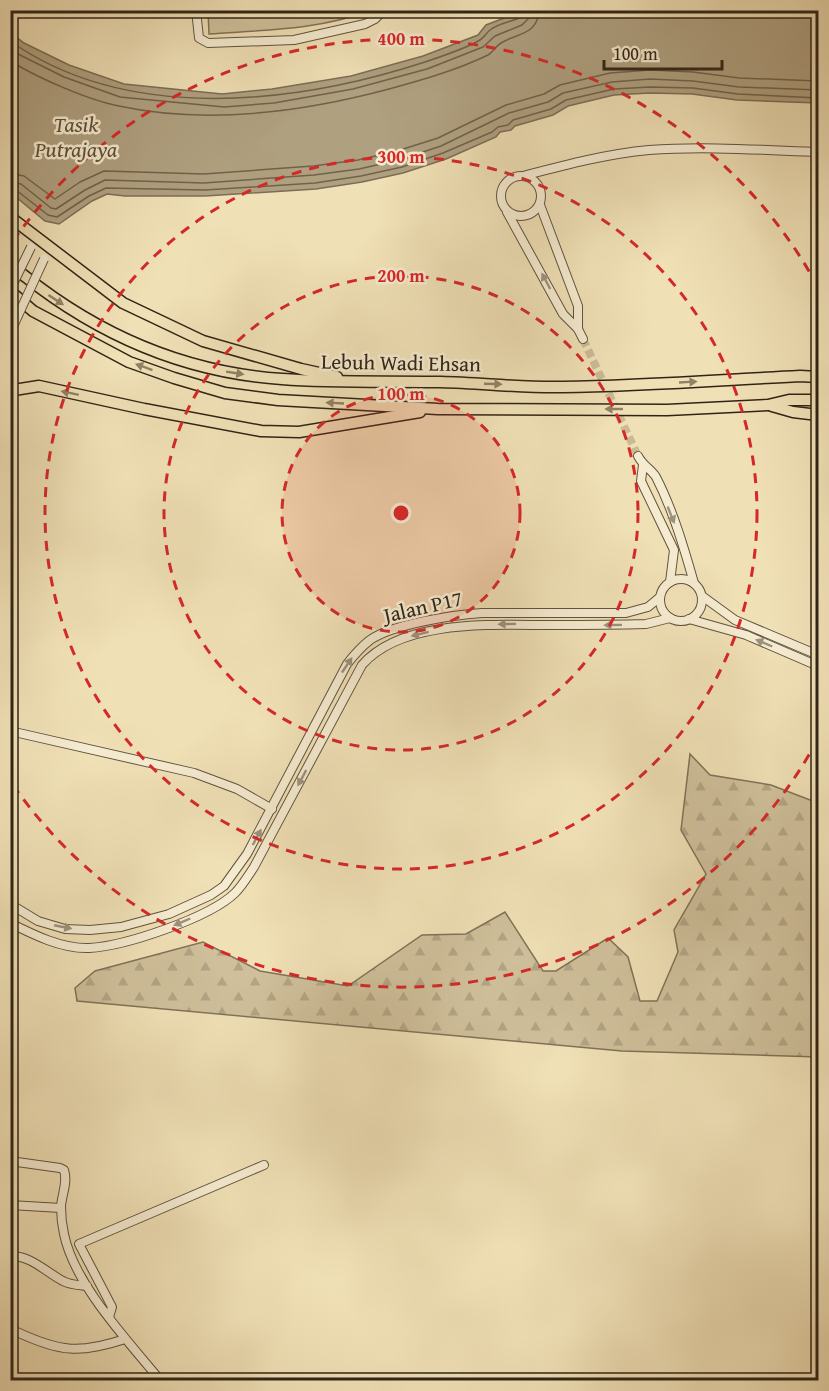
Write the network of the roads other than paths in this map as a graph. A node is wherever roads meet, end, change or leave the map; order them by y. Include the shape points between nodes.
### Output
1 (196, 10) edge
2 (384, 10) edge
3 (819, 152) edge
4 (550, 170) junction
5 (523, 176) junction
6 (542, 194) junction
7 (540, 205) junction
8 (507, 212) junction
9 (10, 217) edge
10 (35, 235) junction
11 (50, 247) junction
12 (10, 264) edge
13 (10, 291) edge
14 (578, 329) junction
15 (10, 333) edge
16 (583, 339) tunnel mouth
17 (819, 372) edge
18 (800, 376) junction
19 (819, 377) edge
20 (366, 383) junction
21 (10, 392) edge
22 (819, 400) edge
23 (768, 405) junction
24 (438, 409) junction
25 (819, 415) edge
26 (638, 456) tunnel mouth
27 (643, 465) junction
28 (670, 582) junction
29 (694, 584) junction
30 (702, 596) junction
31 (660, 597) junction
32 (670, 618) junction
33 (689, 619) junction
34 (819, 655) edge
35 (819, 666) edge
36 (10, 731) edge
37 (272, 809) junction
38 (224, 886) junction
39 (233, 895) junction
40 (10, 904) edge
41 (10, 923) edge
42 (10, 1161) edge
43 (264, 1165) dead end
44 (10, 1205) edge
45 (61, 1208) junction
46 (10, 1256) edge
47 (87, 1286) junction
48 (109, 1317) junction
49 (17, 1332) dead end
50 (125, 1339) junction
51 (160, 1380) edge

1 - 2 street via 200,38 218,43 294,40 365,24
3 - 4 street via 647,150 602,156
4 - 5 street
4 - 6 street
5 - 6 street via 534,180
5 - 8 street via 508,181 502,191
6 - 7 street
7 - 8 street via 525,217
7 - 14 street via 578,306
14 -> 8 street via 563,314
9 - 10 main road
10 - 11 main road
10 - 13 street, bridge
11 - 15 street, bridge
11 - 20 main road via 123,303 203,341
12 -> 20 main road, Lebuh Wadi Ehsan via 87,321 177,360 279,379
24 -> 13 main road, Lebuh Wadi Ehsan via 278,400 225,393 129,362 33,311
14 - 16 street
17 - 18 main road
18 - 19 main road, Lebuh Wadi Ehsan
20 -> 18 main road, Lebuh Wadi Ehsan via 561,387
24 -> 21 main road via 299,432 261,431 39,386
22 - 23 main road, Lebuh Wadi Ehsan
23 -> 24 main road, Lebuh Wadi Ehsan via 667,410
23 - 25 main road
26 - 27 street
27 - 28 street via 641,480 672,543
27 -> 29 street via 655,475 684,547
28 - 29 street via 682,579
28 - 31 street
29 - 30 street
30 - 33 street via 699,610
30 - 34 street via 735,620
31 - 32 street via 663,611
37 -> 31 street, Jalan P17 via 347,664 369,640 382,633 461,615 626,613 648,607
32 - 33 street
32 -> 39 street, Jalan P17 via 646,624 458,626 382,647 362,665 254,867
35 -> 33 street via 746,635
36 - 37 street via 194,773 237,789
38 -> 37 street, Jalan P17 via 248,854
38 - 39 street
40 -> 38 street, Jalan P17 via 38,921 90,930 121,927 169,914
39 -> 41 street, Jalan P17 via 176,926 112,945 87,948 61,944
42 - 45 street via 64,1170
43 - 48 street via 79,1244 112,1307
44 - 45 street
45 - 47 street via 67,1246
46 - 47 street via 28,1260 64,1282
47 - 48 street
48 - 50 street
49 - 50 street via 64,1349 87,1349
50 - 51 street

